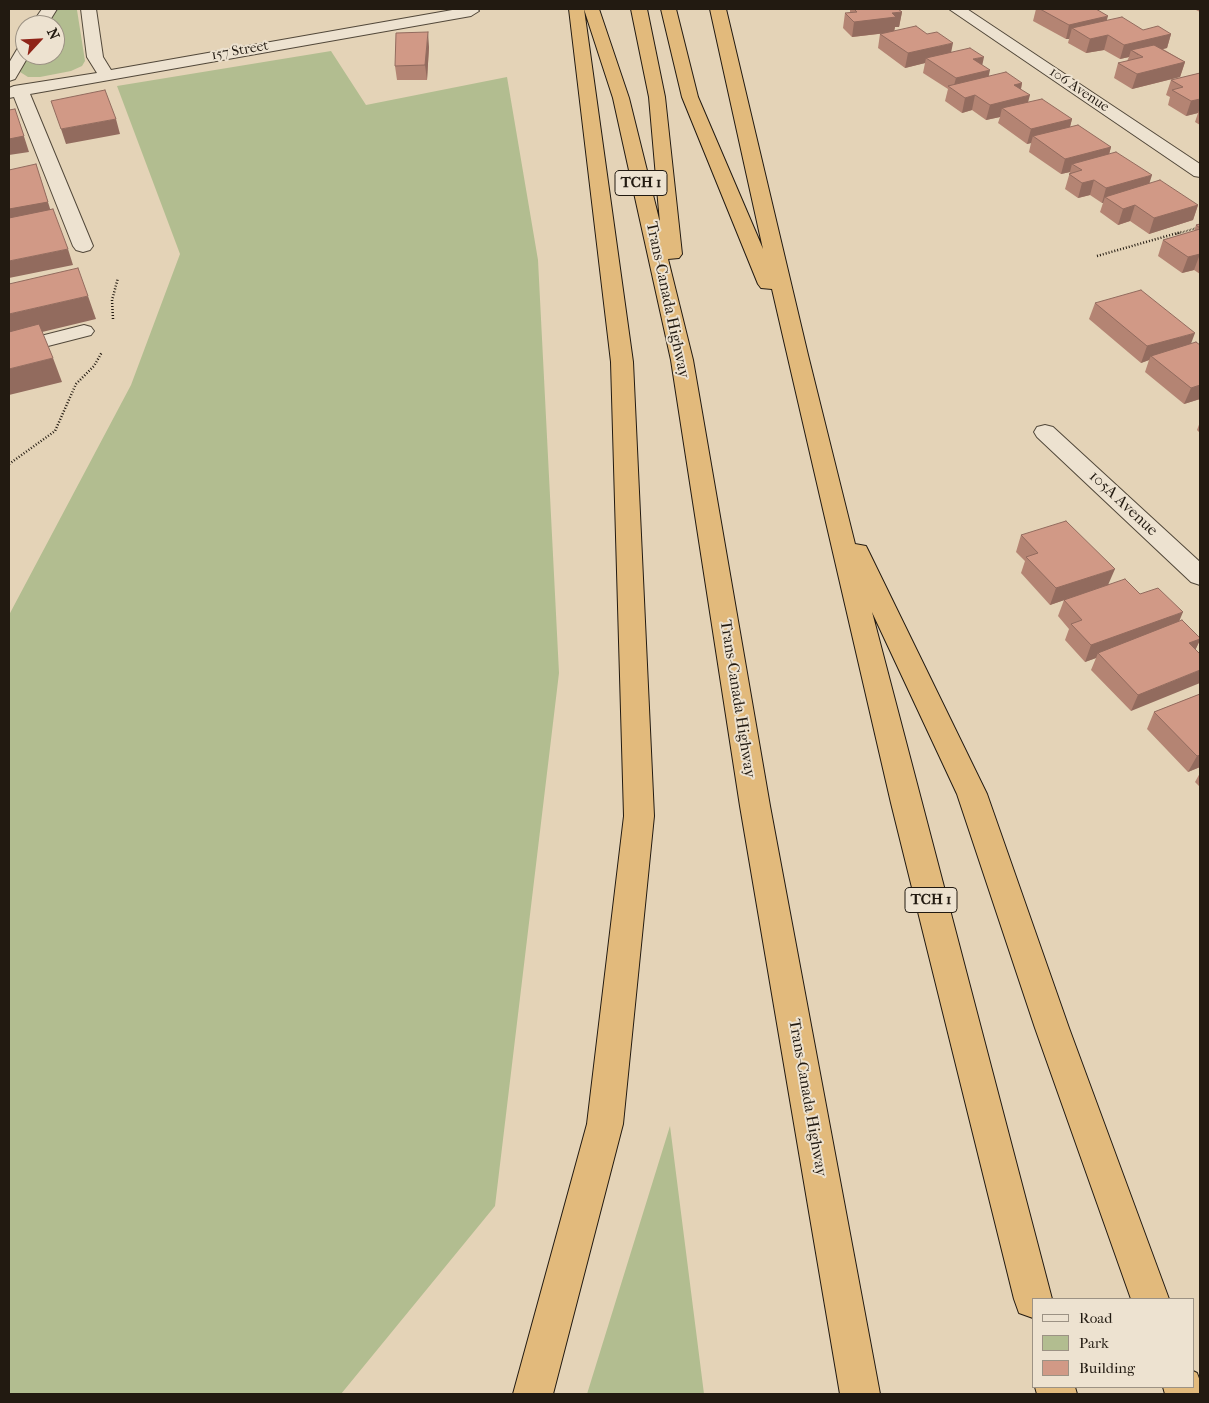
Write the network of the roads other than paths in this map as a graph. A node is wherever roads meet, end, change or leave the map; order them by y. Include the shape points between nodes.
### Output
1 (88, 9) edge
2 (576, 9) edge
3 (591, 9) edge
4 (639, 9) edge
5 (668, 9) edge
6 (718, 9) edge
7 (957, 9) edge
8 (471, 11) dead end
9 (16, 65) edge
10 (106, 74) junction
11 (9, 76) edge
12 (14, 91) edge
13 (1200, 172) edge
14 (83, 246) dead end
15 (84, 331) dead end
16 (9, 350) edge
17 (797, 355) junction
18 (682, 360) junction
19 (1045, 432) dead end
20 (833, 500) junction
21 (1200, 576) edge
22 (1033, 1298) edge
23 (1150, 1298) edge
24 (533, 1394) edge
25 (860, 1394) edge

1 - 10 street via 95,57
2 - 24 highway via 622,362 639,816 605,1124
3 - 18 highway, Trans-Canada Highway / TCH 1 via 621,98
4 - 18 highway via 657,97
5 - 17 highway via 690,97
6 - 17 highway, TCH 1
7 - 13 street, 106 Avenue
8 - 10 street, 157 Street
9 - 11 street
10 - 12 street, 157 Street
12 - 14 street
15 - 16 street
17 - 20 highway, TCH 1
18 - 25 highway, Trans-Canada Highway / TCH 1 via 755,806
19 - 21 street, 105A Avenue
20 - 22 highway, TCH 1
20 - 23 highway via 972,794

